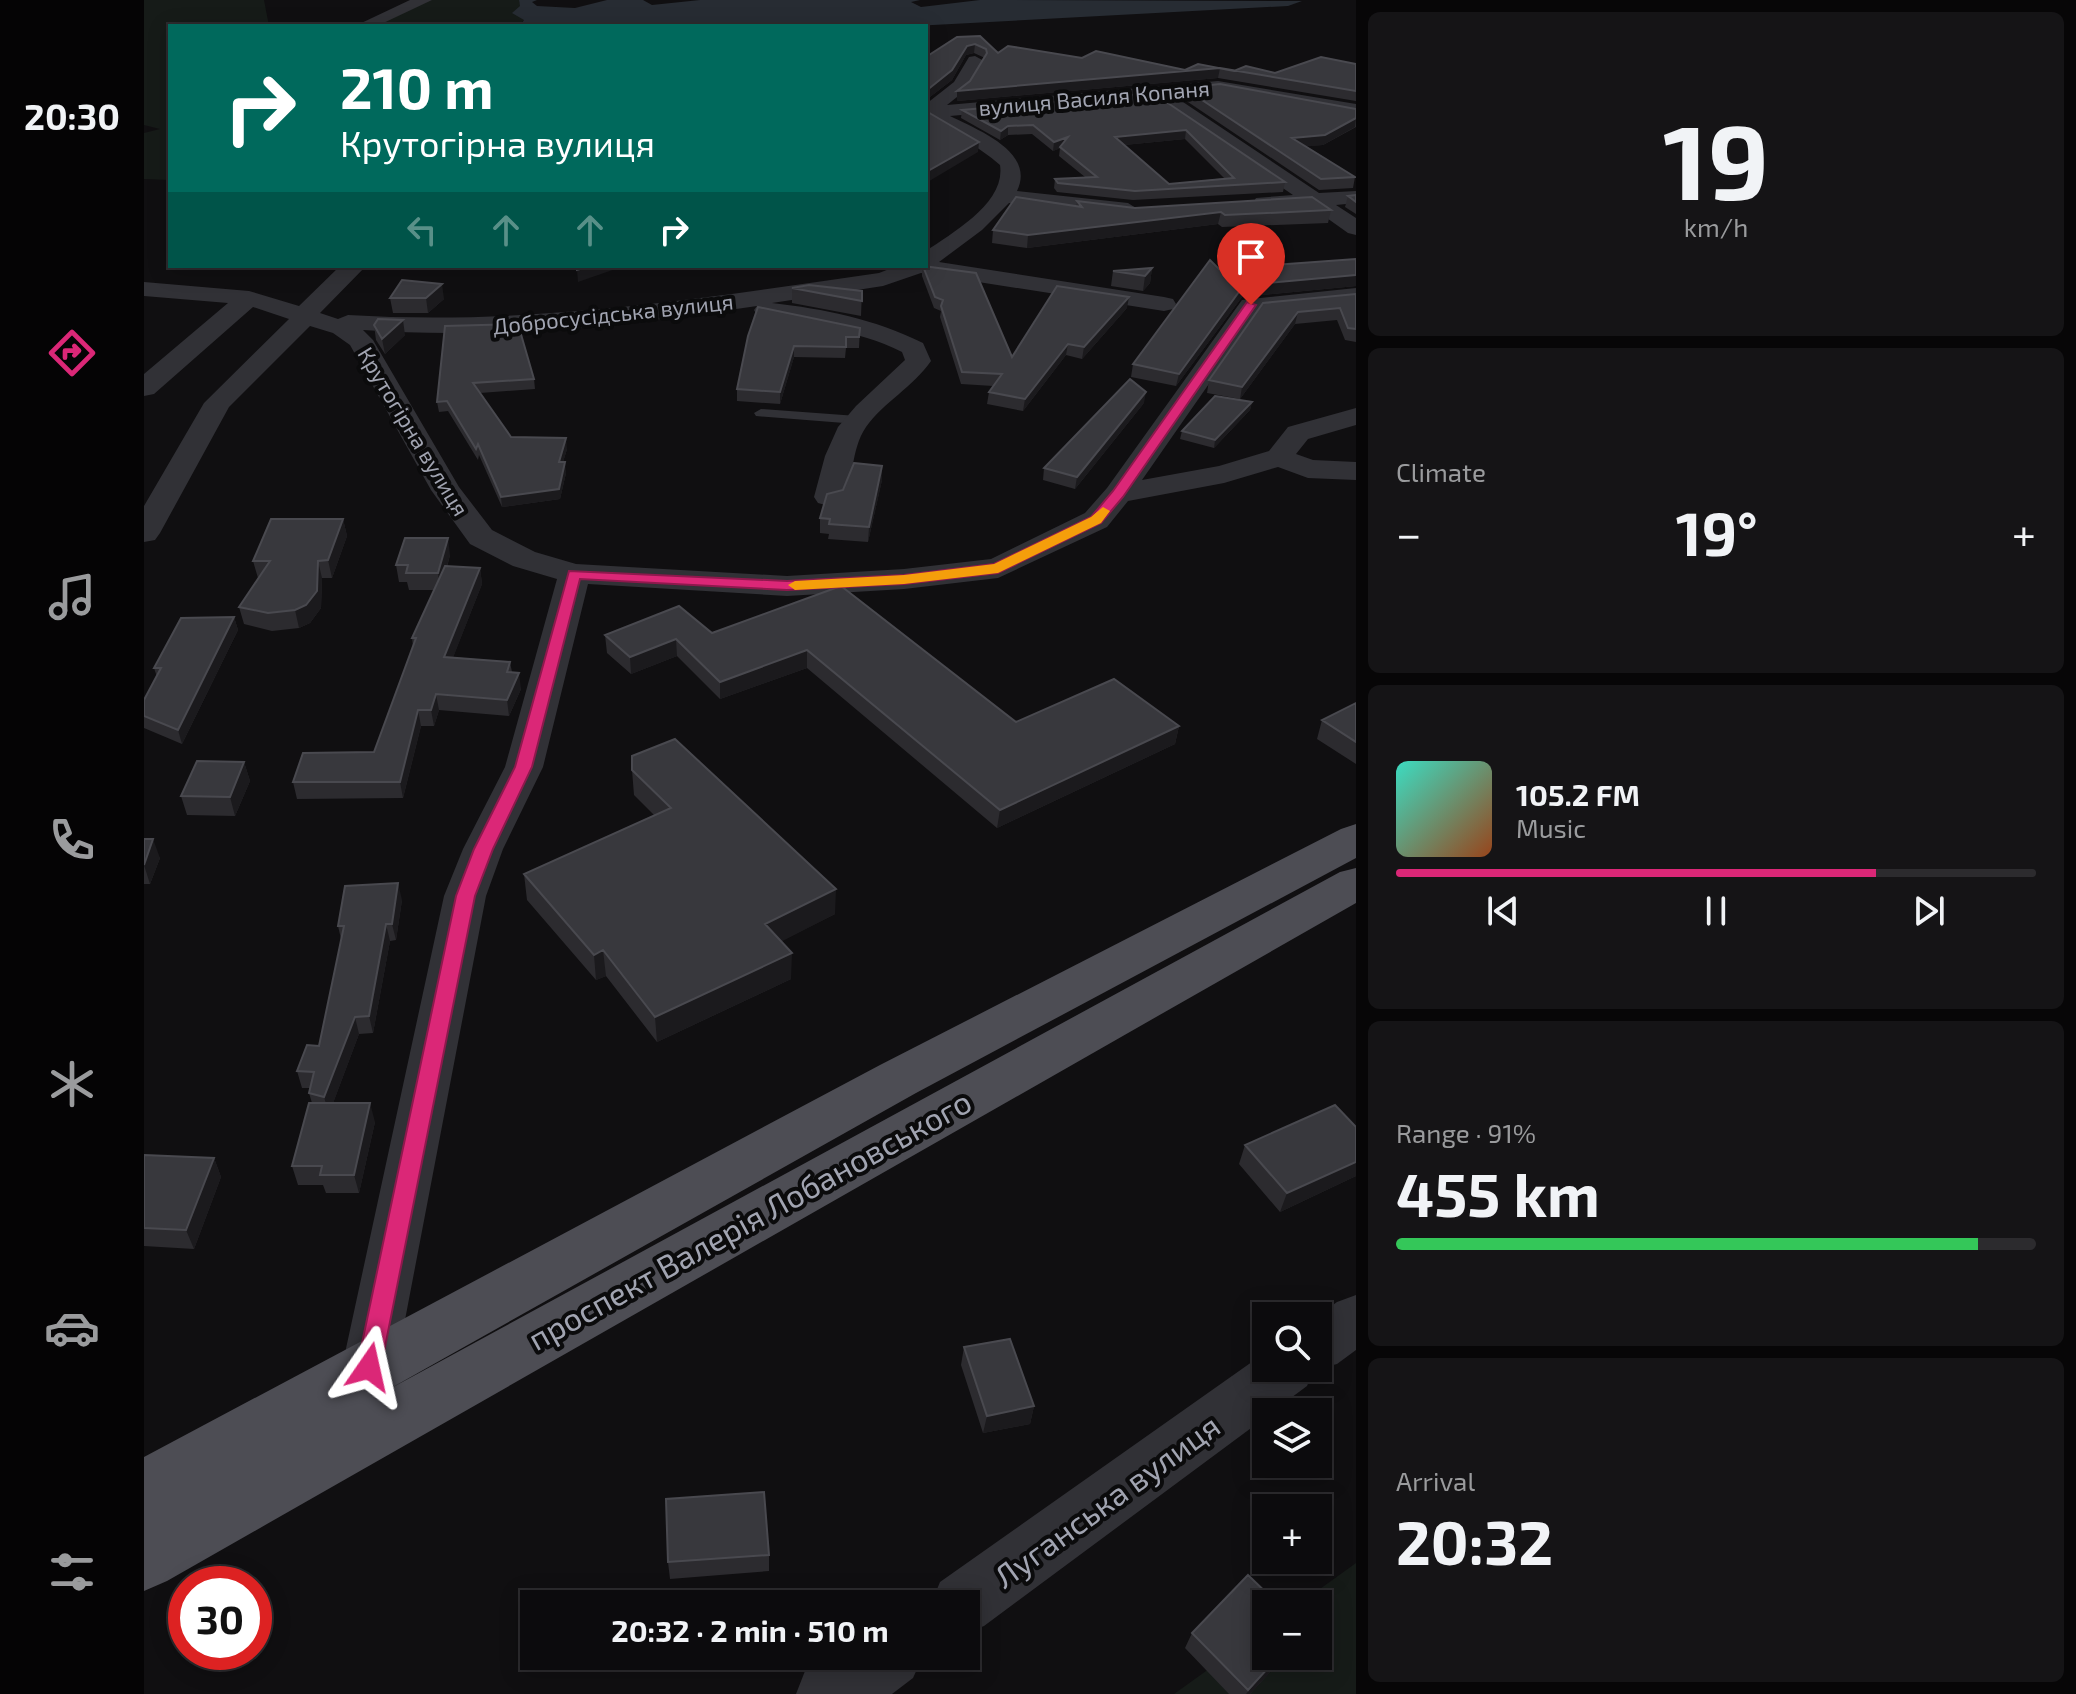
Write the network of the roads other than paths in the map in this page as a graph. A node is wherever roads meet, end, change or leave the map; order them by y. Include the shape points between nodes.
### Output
1 (424, 0) edge
2 (368, 24) edge
3 (975, 61) edge
4 (981, 84) edge
5 (961, 85) junction
6 (1005, 86) edge
7 (1156, 92) junction
8 (1109, 96) junction
9 (1356, 110) edge
10 (928, 111) edge
11 (928, 113) edge
12 (928, 114) edge
13 (1004, 196) junction
14 (1356, 197) edge
15 (1314, 201) junction
16 (1239, 205) edge
17 (1148, 209) edge
18 (1356, 228) edge
19 (928, 259) edge
20 (352, 268) edge
21 (913, 268) edge
22 (928, 268) edge
23 (245, 287) junction
24 (144, 289) edge
25 (1356, 295) edge
26 (745, 300) junction
27 (1164, 304) dead end
28 (304, 318) junction
29 (144, 388) edge
30 (761, 413) dead end
31 (1356, 416) edge
32 (857, 420) junction
33 (1279, 457) junction
34 (1356, 471) edge
35 (1118, 494) junction
36 (829, 497) edge
37 (144, 533) edge
38 (574, 574) junction
39 (1356, 839) edge
40 (1356, 883) edge
41 (1356, 1319) edge
42 (1332, 1337) edge
43 (369, 1367) junction
44 (1269, 1382) edge
45 (144, 1491) edge
46 (144, 1558) edge
47 (980, 1591) edge
48 (871, 1670) edge
49 (828, 1694) edge

1 - 2 street
3 - 5 street
4 - 5 street
5 - 10 street
6 - 8 street
7 - 8 street, вулиця Василя Копаня
7 - 9 street, вулиця Василя Копаня via 1237,87
7 - 15 street
8 - 11 street, вулиця Василя Копаня
12 - 13 street via 964,128 1010,163 1013,178
13 - 17 street
13 - 19 street
14 - 15 street
15 - 16 street
15 - 18 street
20 - 28 street
21 - 26 street, Добросусідська вулиця via 883,279
22 - 27 street
23 - 24 street, Крутогірна вулиця via 220,294
23 - 28 street, Крутогірна вулиця
23 - 29 street
25 - 35 street, Крутогірна вулиця via 1251,305
26 - 28 street, Добросусідська вулиця via 505,326
26 - 32 street via 759,309 883,331 914,348 918,361 909,374
28 - 37 street via 218,403
28 - 38 street, Крутогірна вулиця via 342,328 360,340 446,490 481,537 524,559
30 - 32 lane
31 - 33 street via 1298,433
32 - 36 street
33 - 34 street via 1308,469
33 - 35 street via 1224,474
35 - 38 street, Крутогірна вулиця via 1096,520 998,568 787,586
38 - 43 street via 524,767 465,896
39 - 43 main road, проспект Валерія Лобановського via 898,1079
40 - 46 main road, проспект Валерія Лобановського
41 - 42 street
43 - 45 main road, проспект Валерія Лобановського
44 - 47 street, Луганська вулиця
48 - 49 street

